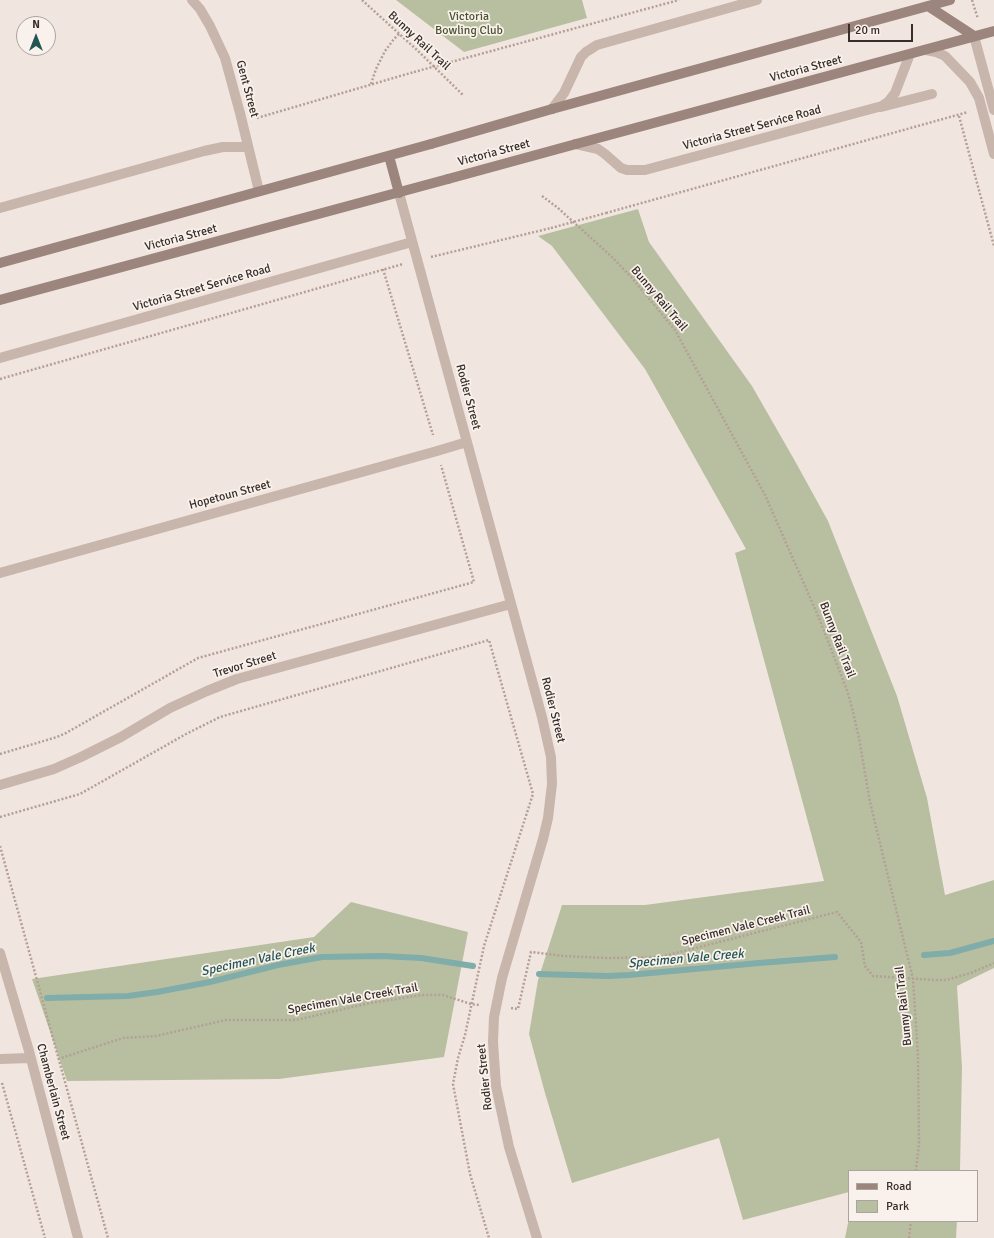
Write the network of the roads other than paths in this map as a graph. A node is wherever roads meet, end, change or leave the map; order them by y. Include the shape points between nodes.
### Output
1 (192, 0) edge
2 (757, 0) edge
3 (950, 0) edge
4 (928, 6) junction
5 (994, 31) edge
6 (974, 36) junction
7 (926, 50) junction
8 (910, 54) junction
9 (932, 94) dead end
10 (876, 108) junction
11 (552, 109) junction
12 (994, 110) edge
13 (576, 144) junction
14 (248, 147) junction
15 (994, 154) edge
16 (389, 156) junction
17 (259, 191) junction
18 (399, 193) junction
19 (0, 208) edge
20 (412, 242) junction
21 (0, 263) edge
22 (0, 300) edge
23 (0, 358) edge
24 (467, 442) junction
25 (0, 573) edge
26 (511, 604) junction
27 (0, 785) edge
28 (0, 953) edge
29 (30, 1058) junction
30 (0, 1060) edge
31 (78, 1238) edge
32 (537, 1238) edge

1 - 14 street, Gent Street via 210,26 225,58
2 - 11 street via 591,48 578,62 564,92
3 - 4 main road, Victoria Street
4 - 6 main road
4 - 11 main road, Victoria Street
5 - 6 main road, Victoria Street
6 - 7 main road, Victoria Street
6 - 12 street
7 - 8 main road, Victoria Street
7 - 15 street via 945,56 970,82 979,98
8 - 10 street, Victoria Street Service Road via 892,98
8 - 13 main road, Victoria Street
9 - 10 street
10 - 13 street, Victoria Street Service Road via 645,170 621,168 598,149
11 - 16 main road, Victoria Street, bridge
13 - 18 main road, Victoria Street, bridge
14 - 17 street, Gent Street
14 - 19 street via 223,147 204,151
16 - 17 main road, Victoria Street
16 - 18 main road
17 - 21 main road, Victoria Street
18 - 20 street, Rodier Street
18 - 22 main road, Victoria Street
20 - 23 street, Victoria Street Service Road
20 - 24 street, Rodier Street
24 - 25 street, Hopetoun Street
24 - 26 street, Rodier Street
26 - 27 street, Trevor Street via 237,679 170,708 81,757 54,769
26 - 32 street, Rodier Street via 545,729 551,757 552,784 543,839 496,1007 493,1042 496,1086 508,1147
28 - 29 street, Chamberlain Street
29 - 30 street
29 - 31 street, Chamberlain Street

